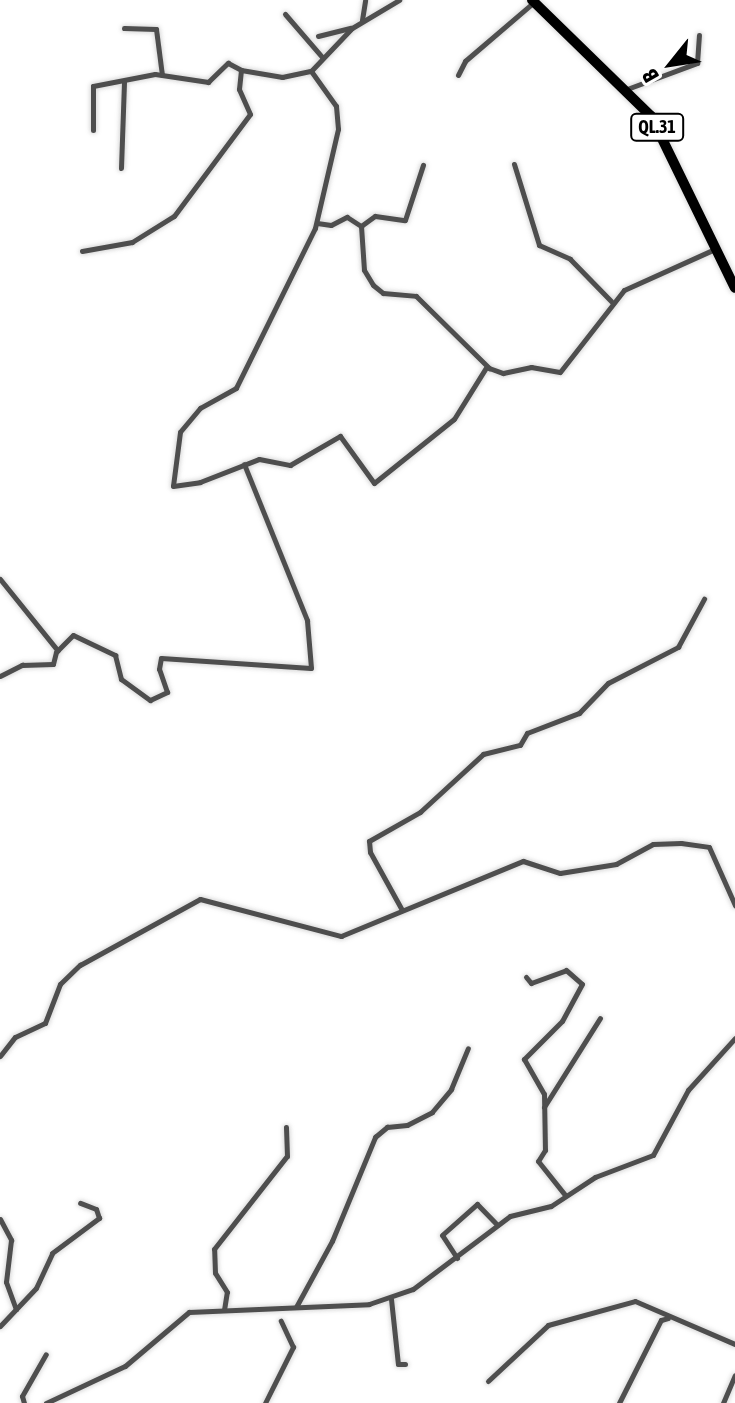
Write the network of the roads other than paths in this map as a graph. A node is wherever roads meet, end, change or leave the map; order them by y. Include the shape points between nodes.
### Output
1 (365, 0) edge
2 (399, 0) edge
3 (533, 1) edge
4 (285, 14) dead end
5 (362, 21) junction
6 (124, 28) dead end
7 (352, 28) junction
8 (699, 35) dead end
9 (318, 36) dead end
10 (322, 57) junction
11 (241, 70) junction
12 (311, 71) junction
13 (162, 75) junction
14 (458, 75) dead end
15 (124, 81) junction
16 (627, 89) junction
17 (93, 130) dead end
18 (514, 164) dead end
19 (423, 165) dead end
20 (121, 168) dead end
21 (317, 223) junction
22 (361, 226) junction
23 (716, 249) junction
24 (82, 251) dead end
25 (735, 288) edge
26 (611, 301) junction
27 (487, 366) junction
28 (244, 464) junction
29 (0, 579) edge
30 (704, 599) dead end
31 (58, 651) junction
32 (0, 676) edge
33 (735, 905) edge
34 (402, 910) junction
35 (526, 977) dead end
36 (600, 1018) dead end
37 (735, 1038) edge
38 (2, 1048) edge
39 (468, 1048) dead end
40 (0, 1056) edge
41 (543, 1107) junction
42 (286, 1127) dead end
43 (565, 1195) junction
44 (80, 1203) dead end
45 (0, 1219) edge
46 (497, 1225) junction
47 (457, 1258) junction
48 (391, 1299) junction
49 (296, 1307) junction
50 (16, 1309) junction
51 (224, 1310) junction
52 (673, 1318) junction
53 (281, 1321) dead end
54 (0, 1326) edge
55 (735, 1344) edge
56 (46, 1354) dead end
57 (405, 1364) dead end
58 (735, 1375) edge
59 (488, 1381) dead end
60 (24, 1403) edge
61 (46, 1403) edge
62 (265, 1403) edge
63 (619, 1403) edge
64 (723, 1403) edge

1 - 5 street
2 - 5 street
3 - 14 street via 465,61
3 - 16 highway, QL.31
4 - 10 street
5 - 7 street
6 - 13 street via 156,29
7 - 9 street
7 - 10 street
8 - 16 street via 697,63
10 - 12 street
11 - 12 street via 282,77
11 - 13 street via 226,64 206,82
11 - 24 street via 239,89 250,114 174,216 132,242
12 - 21 street via 336,106 338,125
13 - 15 street
15 - 17 street via 91,89
15 - 20 street
16 - 23 highway, QL.31 via 659,129
18 - 26 street via 539,245 570,259
19 - 22 street via 405,220 375,216
21 - 22 street via 331,225 347,217
21 - 28 street via 236,388 197,411 180,432 172,483 181,488
22 - 27 street via 364,270 373,285 383,293 416,296
23 - 25 highway, QL.31
23 - 26 street via 636,284
26 - 27 street via 560,372 531,367 503,373
27 - 28 street via 454,419 374,483 340,436 290,465 266,458
28 - 31 street via 307,620 311,668 161,658 167,692 150,700 121,679 118,658 90,639 73,635
29 - 31 street
30 - 34 street via 678,647 612,681 579,713 529,732 520,745 483,754 420,812 369,841
31 - 32 street via 51,665 22,665
33 - 34 street via 709,847 681,843 653,844 616,864 560,873 523,861
34 - 38 street via 341,936 211,899 196,901 80,965 60,984 45,1023 18,1034
35 - 41 street via 531,983 566,970 582,984 562,1021 524,1059 543,1092
36 - 41 street
37 - 43 street via 682,1098 653,1155
38 - 40 street
39 - 49 street via 451,1089 432,1112 407,1125 387,1127 375,1137 332,1241
41 - 43 street via 545,1150 538,1161
42 - 51 street via 287,1156 214,1249 215,1273 227,1292
43 - 46 street via 551,1206 518,1212
44 - 50 street via 96,1209 99,1218 52,1253 39,1282
45 - 50 street via 11,1240 6,1282
46 - 47 street
46 - 47 street via 477,1204 442,1235
47 - 48 street
48 - 49 street
48 - 57 street via 398,1364
49 - 51 street
50 - 54 street
51 - 61 street via 179,1316 125,1366
52 - 55 street
52 - 59 street via 641,1301 551,1324
52 - 63 street via 661,1320
53 - 62 street via 293,1347
56 - 60 street via 22,1396
58 - 64 street

